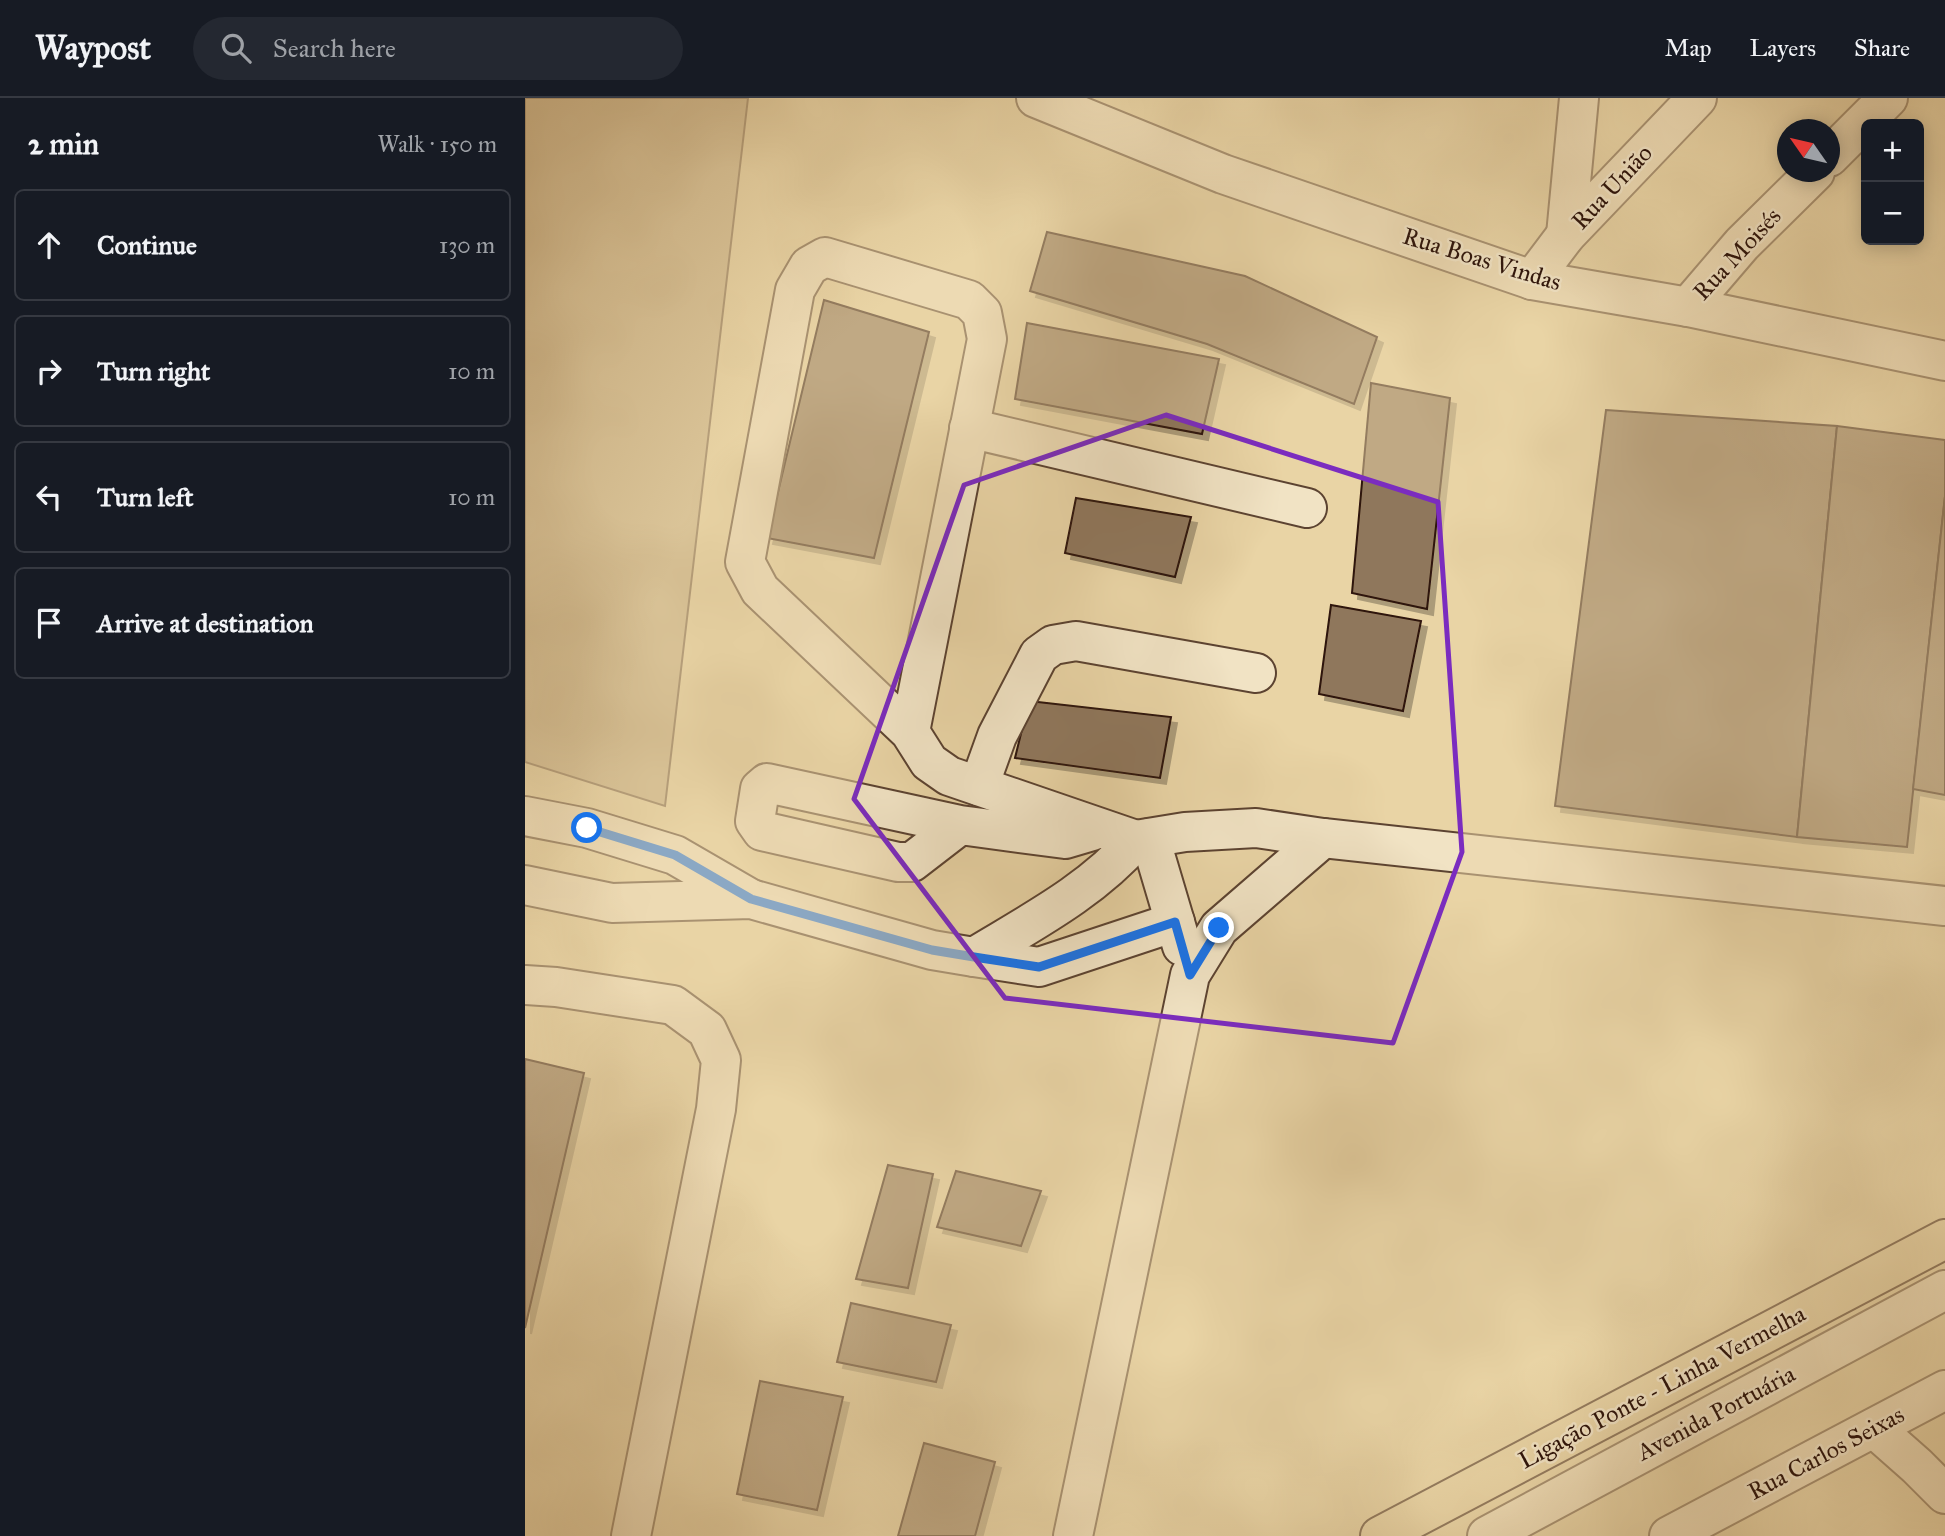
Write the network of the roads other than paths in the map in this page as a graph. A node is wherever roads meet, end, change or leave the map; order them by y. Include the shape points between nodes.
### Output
1 (1037, 98) edge
2 (1579, 98) edge
3 (1696, 98) edge
4 (1888, 98) edge
5 (1840, 146) edge
6 (1805, 182) edge
7 (1566, 234) junction
8 (1532, 280) junction
9 (1688, 307) junction
10 (1945, 361) edge
11 (969, 428) junction
12 (1307, 508) dead end
13 (1256, 673) dead end
14 (910, 732) junction
15 (979, 786) junction
16 (525, 816) edge
17 (960, 825) dead end
18 (1129, 835) junction
19 (1322, 838) junction
20 (525, 886) edge
21 (751, 899) junction
22 (1945, 906) edge
23 (1175, 922) junction
24 (974, 957) junction
25 (1190, 975) junction
26 (525, 985) edge
27 (1945, 1239) edge
28 (1945, 1290) edge
29 (1945, 1390) edge
30 (1874, 1428) junction
31 (1945, 1494) edge
32 (631, 1536) edge
33 (1073, 1536) edge
34 (1380, 1536) edge
35 (1487, 1536) edge
36 (1669, 1536) edge

1 - 8 street, Rua Boas Vindas via 1223,174
2 - 7 street
3 - 7 street, Rua União
4 - 5 street
6 - 9 street, Rua Moisés via 1742,244
7 - 8 street, Rua União
8 - 9 street, Rua Boas Vindas
9 - 10 street, Rua Boas Vindas
11 - 12 street
11 - 14 street
11 - 14 street via 987,339 982,313 969,300 825,257 809,266 795,290 745,562 760,590
13 - 15 street via 1076,641 1053,645 1039,655 997,736
14 - 15 street via 929,762 949,776
15 - 18 street
16 - 21 street via 587,828 675,855
17 - 18 street via 1065,839
18 - 19 street via 1256,828
18 - 23 street
18 - 24 street via 1118,860 1044,916
19 - 22 street
19 - 25 street via 1219,928
20 - 21 street via 613,903
21 - 24 street via 932,950
23 - 24 street via 1039,967
23 - 25 street
25 - 33 street
26 - 32 street via 673,1005 707,1030 721,1060 716,1109
27 - 34 highway, Ligação Ponte - Linha Vermelha
28 - 35 street, Avenida Portuária
29 - 30 street, Rua Carlos Seixas
30 - 31 street
30 - 36 street, Rua Carlos Seixas

